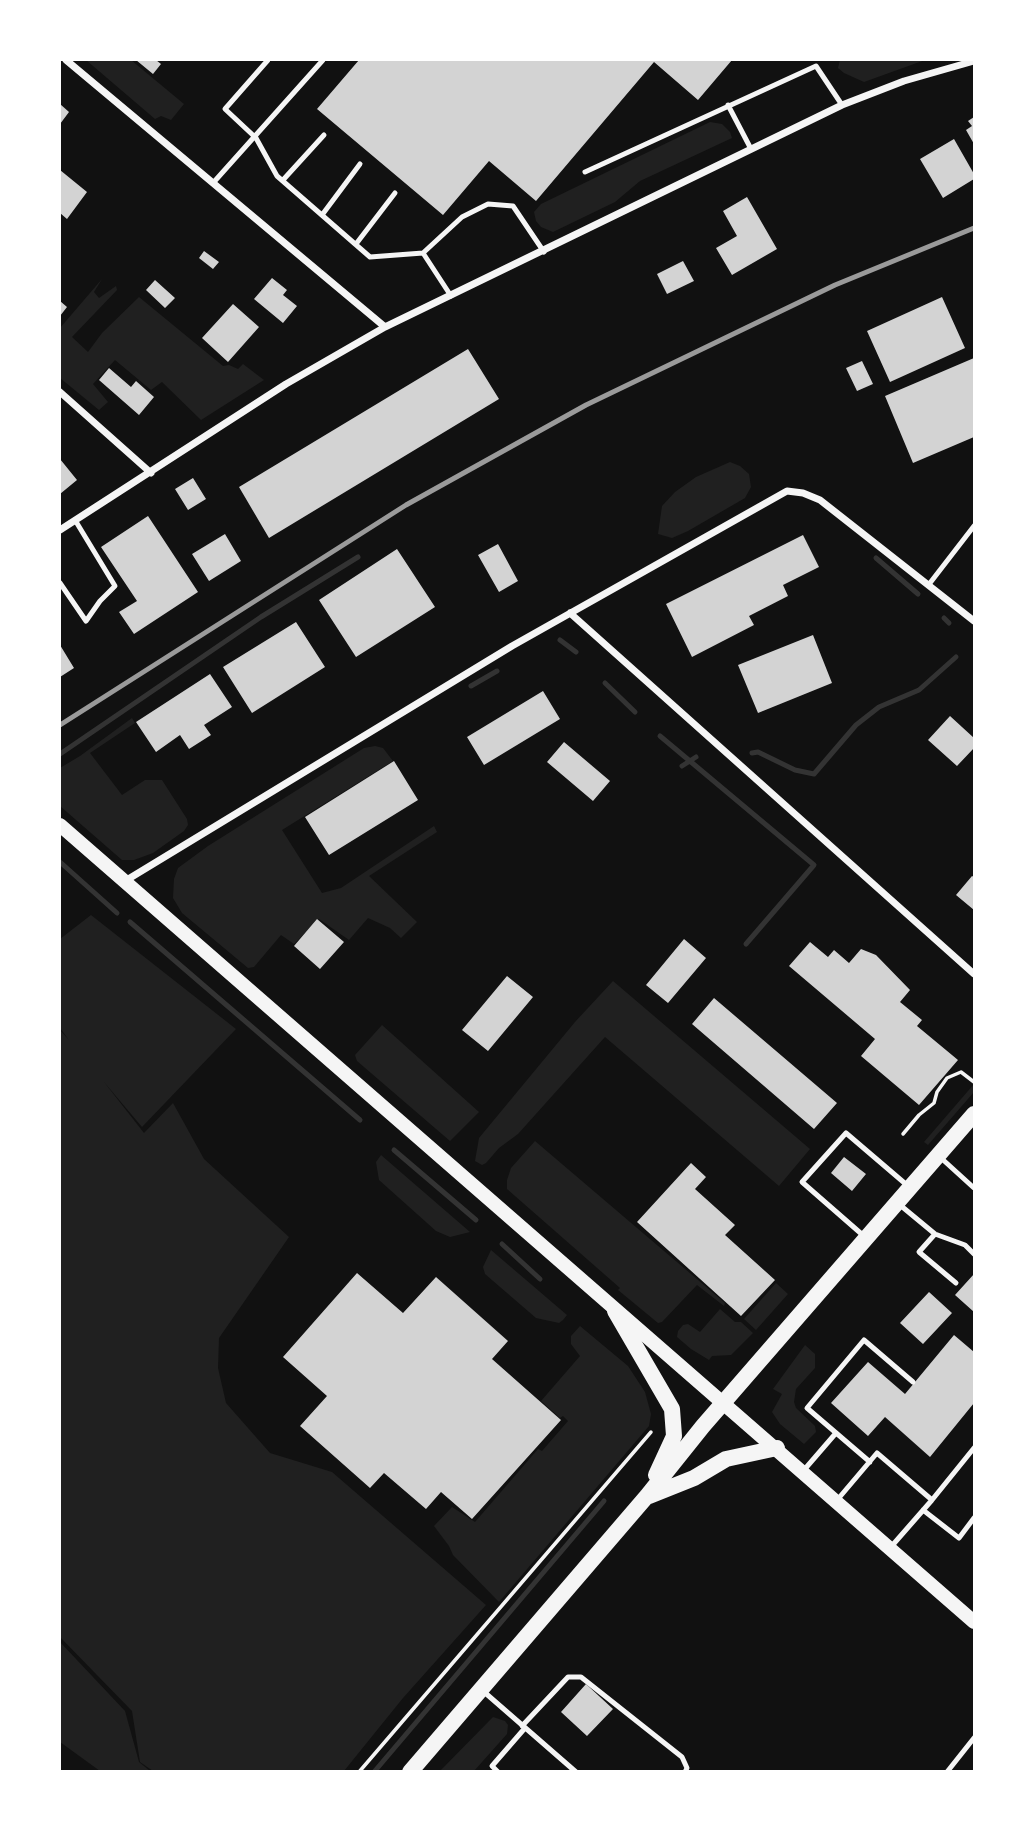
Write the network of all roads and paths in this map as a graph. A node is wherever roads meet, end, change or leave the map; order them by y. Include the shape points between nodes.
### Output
1 (66, 60) edge
2 (268, 60) edge
3 (323, 60) edge
4 (975, 61) edge
5 (728, 105) junction
6 (842, 105) junction
7 (324, 135) dead end
8 (256, 138) junction
9 (751, 149) junction
10 (360, 164) dead end
11 (585, 172) dead end
12 (283, 180) junction
13 (213, 183) junction
14 (395, 193) dead end
15 (322, 215) junction
16 (356, 244) junction
17 (544, 252) junction
18 (423, 253) junction
19 (451, 296) junction
20 (384, 327) junction
21 (60, 392) edge
22 (151, 473) junction
23 (75, 520) junction
24 (975, 526) edge
25 (60, 530) edge
26 (60, 583) edge
27 (930, 583) junction
28 (570, 613) junction
29 (975, 621) edge
30 (60, 825) edge
31 (125, 881) junction
32 (975, 974) edge
33 (975, 1082) edge
34 (975, 1114) edge
35 (903, 1134) dead end
36 (939, 1156) junction
37 (910, 1188) junction
38 (975, 1188) edge
39 (898, 1202) junction
40 (934, 1234) junction
41 (867, 1239) junction
42 (975, 1254) edge
43 (956, 1283) dead end
44 (615, 1311) junction
45 (913, 1382) dead end
46 (723, 1403) junction
47 (651, 1432) dead end
48 (836, 1433) junction
49 (776, 1448) junction
50 (975, 1448) edge
51 (870, 1462) junction
52 (803, 1472) junction
53 (647, 1496) junction
54 (932, 1500) junction
55 (837, 1501) junction
56 (923, 1510) junction
57 (975, 1518) edge
58 (890, 1548) junction
59 (975, 1622) edge
60 (480, 1688) junction
61 (523, 1727) junction
62 (975, 1738) edge
63 (491, 1769) edge
64 (359, 1772) edge
65 (410, 1772) edge
66 (498, 1772) edge
67 (576, 1772) edge
68 (685, 1772) edge
69 (947, 1772) edge

1 - 13 street
2 - 8 lane via 225,109
3 - 8 lane
4 - 6 street
5 - 6 lane via 816,66
5 - 9 lane
5 - 11 lane
6 - 9 street
7 - 12 lane
8 - 12 lane
8 - 13 lane
9 - 17 street
10 - 15 lane
12 - 15 lane
13 - 20 street
14 - 16 lane
15 - 16 lane
16 - 18 lane via 370,257
17 - 18 lane via 513,206 488,204 462,217
17 - 19 street
18 - 19 lane
19 - 20 street
20 - 22 street via 286,384
21 - 22 street
22 - 23 street
23 - 25 street
23 - 26 lane via 115,586 86,621
24 - 27 lane
27 - 28 street via 820,500 787,491
27 - 29 street
28 - 31 street
28 - 32 street
30 - 31 main road
31 - 44 main road
33 - 35 path via 961,1072 947,1078 934,1103
34 - 36 main road
36 - 37 main road
36 - 38 lane
37 - 39 main road
37 - 41 lane via 846,1133 802,1182
39 - 40 lane
39 - 41 main road
40 - 42 lane via 965,1245
40 - 43 lane via 919,1252
41 - 46 main road
44 - 46 main road
44 - 53 main road via 672,1409 674,1436
45 - 48 lane via 864,1340 807,1408
46 - 49 main road
46 - 53 main road
47 - 64 path
48 - 51 lane
48 - 52 lane
49 - 52 main road
49 - 53 main road via 726,1459 694,1478
50 - 54 lane
51 - 54 lane via 877,1453
51 - 55 lane
52 - 55 main road
53 - 60 main road
54 - 56 lane
55 - 58 main road
56 - 57 lane via 959,1538
56 - 58 lane
58 - 59 main road
60 - 61 lane
60 - 65 main road
61 - 63 lane
61 - 67 lane
61 - 68 lane via 568,1678 581,1677 682,1757
62 - 69 lane
63 - 66 lane

